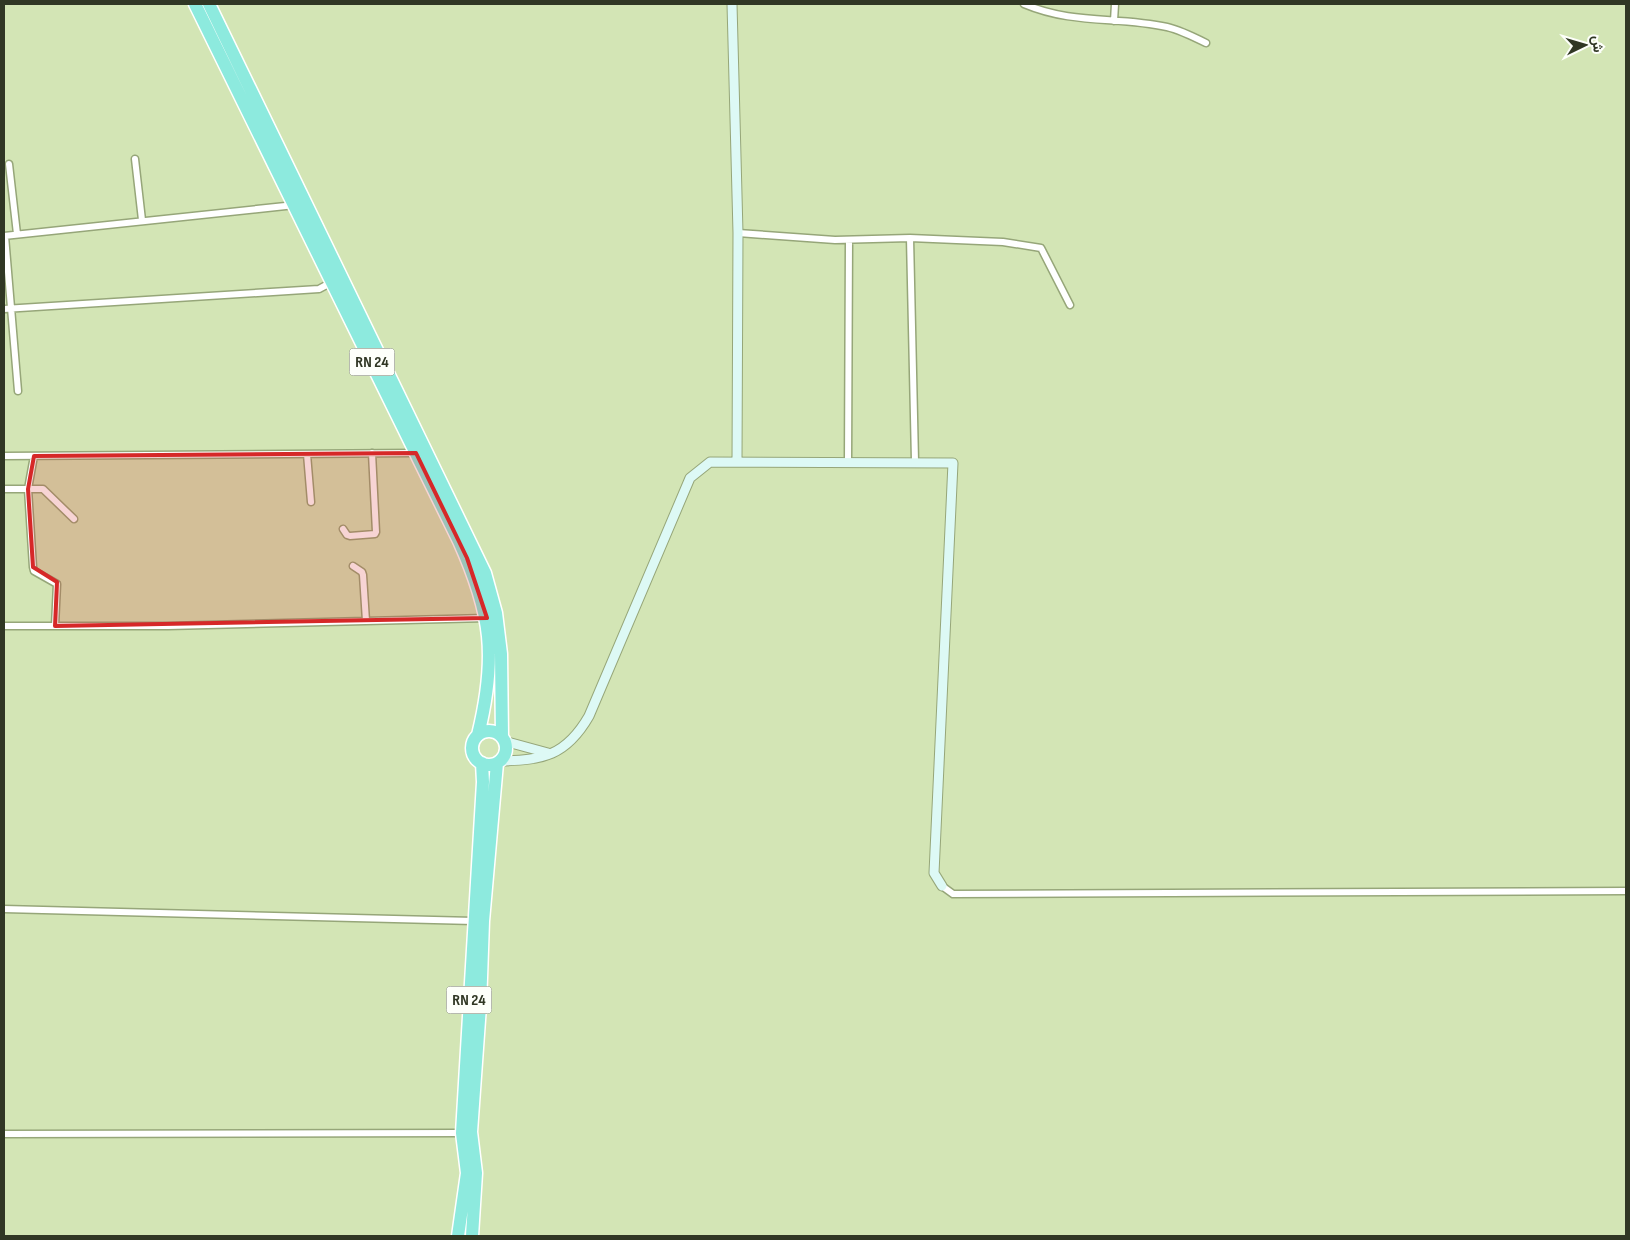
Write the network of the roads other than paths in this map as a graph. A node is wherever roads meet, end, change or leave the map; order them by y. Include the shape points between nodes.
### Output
1 (195, 4) edge
2 (209, 4) edge
3 (732, 4) edge
4 (1024, 4) edge
5 (1115, 4) edge
6 (1114, 21) junction
7 (1206, 42) dead end
8 (135, 159) dead end
9 (9, 164) dead end
10 (294, 205) junction
11 (142, 220) junction
12 (17, 234) junction
13 (738, 234) junction
14 (4, 236) edge
15 (910, 238) junction
16 (849, 240) junction
17 (332, 282) junction
18 (1070, 304) dead end
19 (7, 309) edge
20 (18, 391) dead end
21 (372, 453) junction
22 (416, 453) junction
23 (307, 454) junction
24 (4, 456) edge
25 (34, 456) junction
26 (915, 461) junction
27 (737, 462) junction
28 (848, 462) junction
29 (4, 489) edge
30 (28, 489) junction
31 (311, 502) dead end
32 (74, 519) dead end
33 (343, 529) dead end
34 (353, 566) dead end
35 (487, 618) junction
36 (366, 621) junction
37 (4, 626) edge
38 (56, 626) junction
39 (478, 735) junction
40 (503, 739) junction
41 (548, 753) junction
42 (498, 762) junction
43 (482, 763) junction
44 (942, 886) joint
45 (1626, 891) edge
46 (4, 909) edge
47 (474, 921) junction
48 (462, 1133) junction
49 (4, 1134) edge
50 (458, 1236) edge
51 (472, 1236) edge

1 - 10 highway, RN 24
2 - 40 highway, RN 24 via 485,574 496,613 501,654
3 - 13 main road
4 - 6 street via 1042,12 1071,18
5 - 6 street
6 - 7 street via 1168,27
8 - 11 street
9 - 12 street
10 - 11 street
10 - 17 highway, RN 24
11 - 12 street
12 - 14 street
13 - 16 street
13 - 27 main road
14 - 19 street
15 - 16 street
15 - 18 street via 1002,242 1041,248
15 - 26 street
16 - 28 street
17 - 19 street via 319,289
17 - 22 highway, RN 24
19 - 20 street
21 - 22 street
21 - 23 street
21 - 33 street via 376,532 350,536
22 - 35 highway, RN 24 via 467,558
23 - 25 street
23 - 31 street
24 - 25 street
25 - 30 street
26 - 28 main road
26 - 44 main road via 953,463 934,873
27 - 28 main road
27 - 41 main road via 710,462 690,478 589,716 569,745
29 - 30 street
30 - 32 street via 43,489
30 - 38 street via 33,567 34,571 57,584
34 - 36 street via 363,575
35 - 36 street
35 - 39 highway, RN 24 via 490,668
36 - 38 street
37 - 38 street
39 - 40 highway via 490,731
39 - 43 highway via 473,750
40 - 41 main road
40 - 42 highway via 505,752
41 - 42 main road via 526,760
42 - 43 highway
42 - 51 highway, RN 24 via 482,921 471,1132 476,1173
43 - 47 highway, RN 24
44 - 45 street via 953,894
46 - 47 street
47 - 48 highway, RN 24
48 - 49 street
48 - 50 highway, RN 24 via 467,1173

